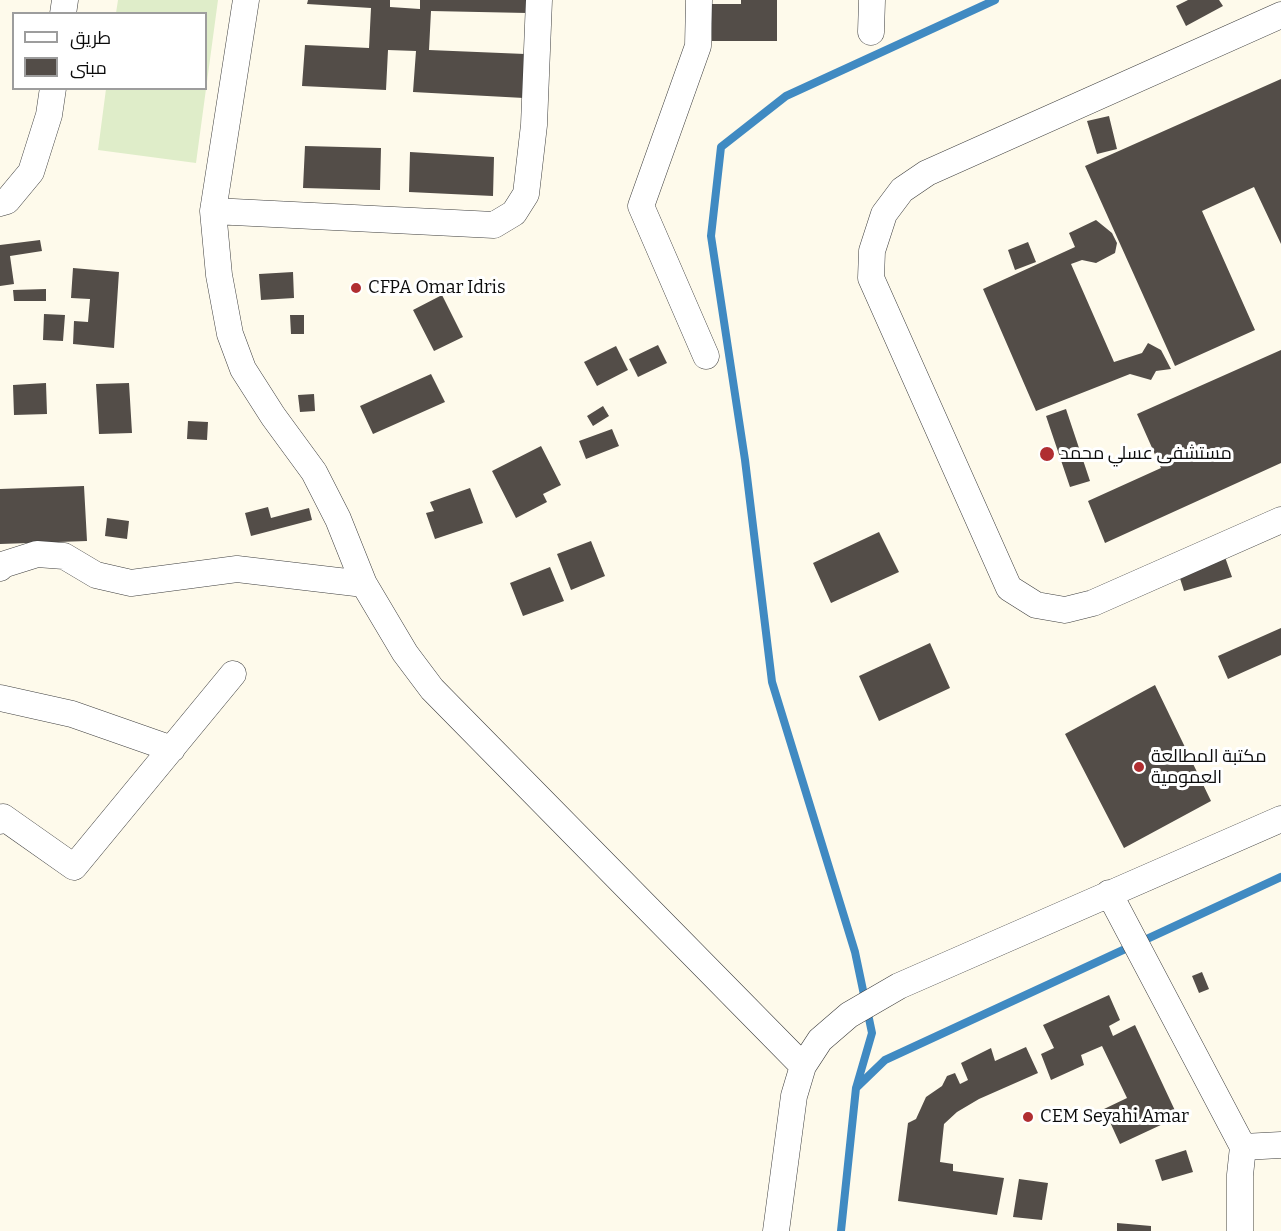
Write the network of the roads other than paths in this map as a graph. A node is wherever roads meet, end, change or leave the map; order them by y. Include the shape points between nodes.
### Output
1 (246, 0) edge
2 (540, 0) edge
3 (699, 0) edge
4 (872, 0) edge
5 (1281, 15) edge
6 (871, 32) dead end
7 (53, 90) edge
8 (0, 203) edge
9 (213, 211) junction
10 (706, 356) dead end
11 (1281, 520) edge
12 (0, 568) edge
13 (364, 584) junction
14 (233, 674) dead end
15 (0, 698) edge
16 (172, 748) junction
17 (1281, 819) edge
18 (0, 821) edge
19 (1109, 893) junction
20 (803, 1066) junction
21 (1281, 1145) edge
22 (1243, 1147) junction
23 (777, 1231) edge
24 (1240, 1231) edge

1 - 9 street
2 - 9 street via 534,125 526,194 514,213 494,225
3 - 10 street via 698,46 641,206
4 - 6 street
5 - 11 street via 927,173 902,190 884,214 872,250 871,278 1009,588 1035,605 1065,610 1094,603
7 - 8 street via 31,172 7,201
9 - 13 street via 230,334 243,369 314,472
12 - 13 street via 37,554 64,556 96,575 131,583 237,569
13 - 20 street via 405,653 432,689
14 - 16 street
15 - 16 street via 72,714
16 - 18 street via 74,867 3,817
17 - 19 street
19 - 20 street via 898,986 849,1015 820,1040
19 - 22 street
20 - 23 street via 794,1096
21 - 22 street
22 - 24 street

